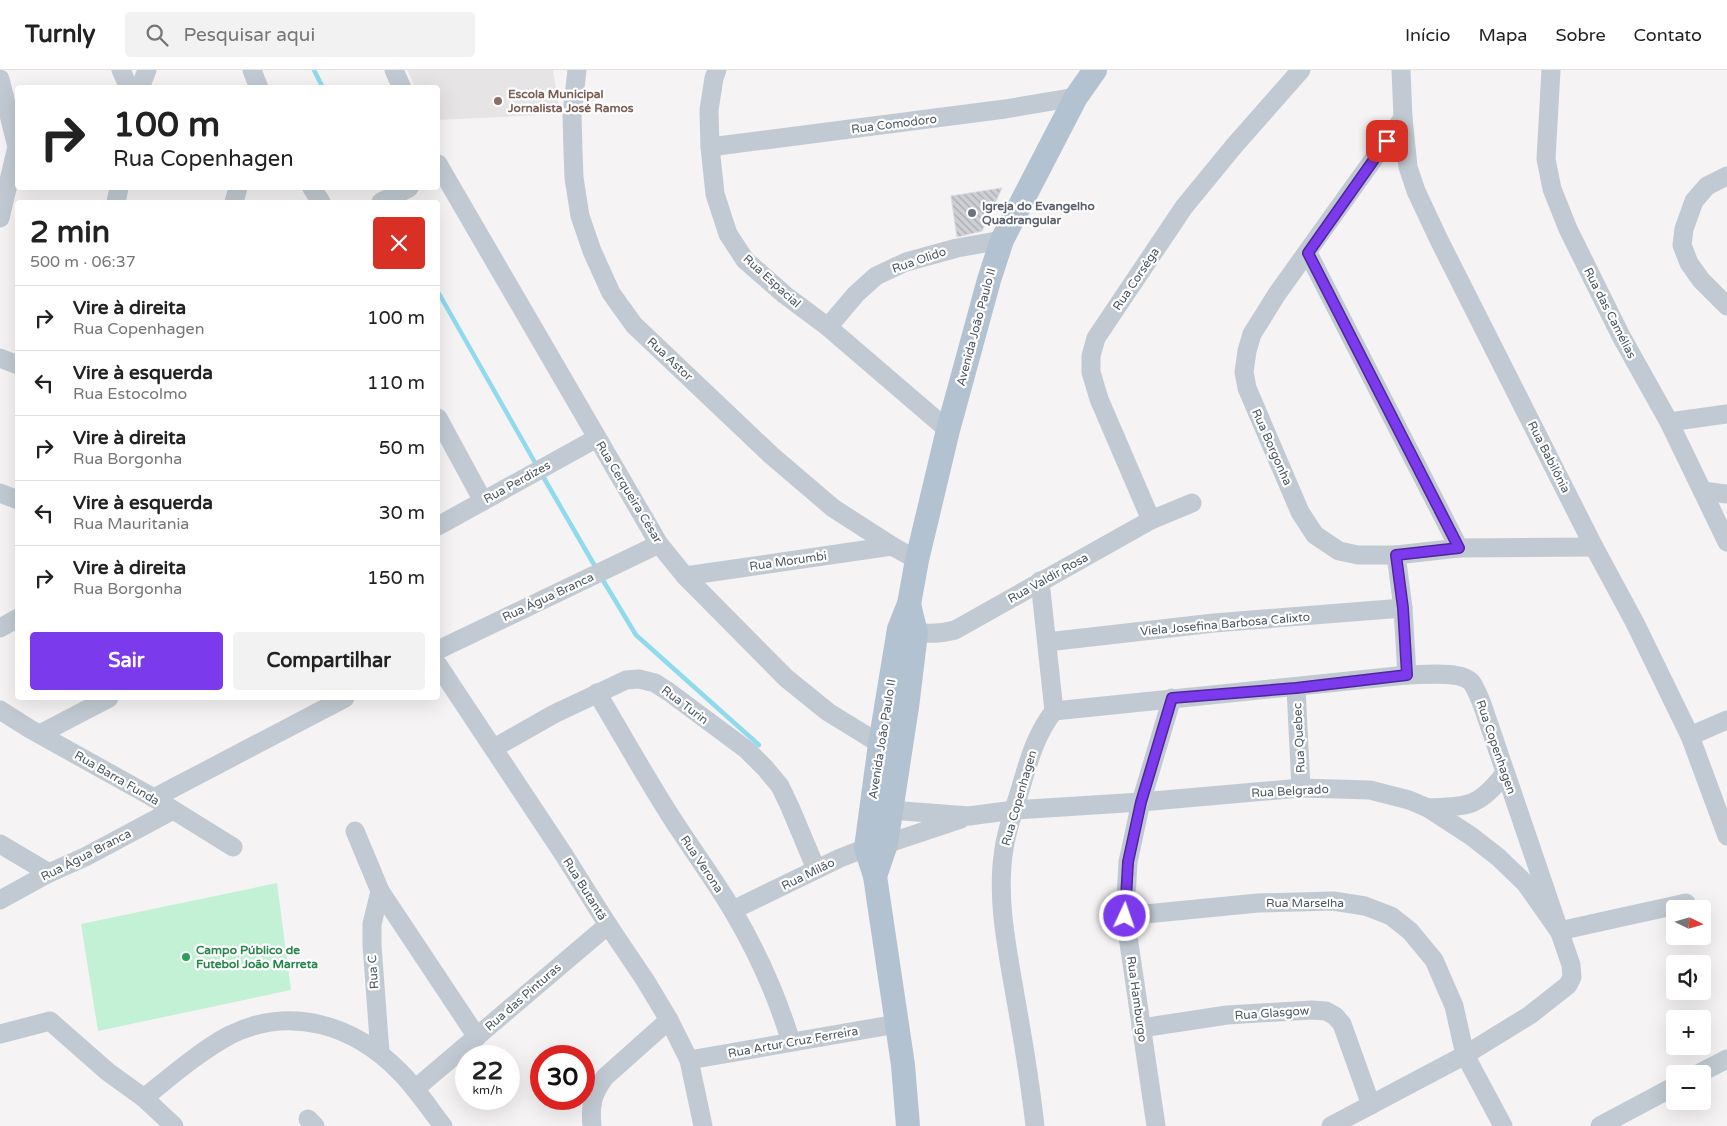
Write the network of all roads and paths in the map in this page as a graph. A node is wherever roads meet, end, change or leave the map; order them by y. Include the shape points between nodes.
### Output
1 (121, 70) edge
2 (147, 70) edge
3 (252, 70) edge
4 (394, 70) edge
5 (577, 70) edge
6 (717, 70) edge
7 (1095, 70) edge
8 (1301, 70) edge
9 (1401, 70) edge
10 (1551, 70) edge
11 (0, 79) edge
12 (128, 85) edge
13 (141, 85) edge
14 (258, 85) edge
15 (401, 85) edge
16 (1076, 97) junction
17 (1403, 118) junction
18 (12, 140) edge
19 (710, 147) junction
20 (440, 171) edge
21 (1727, 176) edge
22 (405, 190) edge
23 (385, 200) edge
24 (0, 218) edge
25 (1002, 240) junction
26 (1308, 253) junction
27 (1726, 304) edge
28 (828, 328) junction
29 (0, 358) edge
30 (15, 364) edge
31 (1727, 414) edge
32 (440, 422) edge
33 (1669, 422) junction
34 (948, 430) junction
35 (597, 438) junction
36 (1703, 491) junction
37 (0, 493) edge
38 (1727, 494) edge
39 (15, 499) edge
40 (483, 501) junction
41 (1192, 503) dead end
42 (1151, 520) junction
43 (440, 525) edge
44 (1727, 542) edge
45 (659, 544) junction
46 (892, 546) junction
47 (1594, 547) junction
48 (1459, 548) junction
49 (1396, 555) junction
50 (917, 560) junction
51 (685, 576) junction
52 (1040, 582) junction
53 (1403, 608) junction
54 (15, 620) edge
55 (0, 628) edge
56 (907, 631) junction
57 (1047, 642) junction
58 (440, 649) edge
59 (440, 668) edge
60 (1407, 675) junction
61 (1296, 688) junction
62 (597, 693) junction
63 (1172, 698) junction
64 (105, 700) edge
65 (341, 700) edge
66 (0, 710) edge
67 (1054, 712) junction
68 (1727, 720) edge
69 (40, 734) junction
70 (1690, 736) junction
71 (890, 745) junction
72 (494, 748) junction
73 (1506, 773) junction
74 (1301, 788) junction
75 (154, 798) junction
76 (1141, 802) junction
77 (1428, 808) junction
78 (173, 810) junction
79 (881, 810) junction
80 (1014, 810) junction
81 (968, 816) junction
82 (355, 831) dead end
83 (1727, 836) edge
84 (0, 844) edge
85 (233, 846) dead end
86 (876, 846) junction
87 (816, 869) junction
88 (49, 873) junction
89 (380, 891) junction
90 (0, 900) edge
91 (1666, 907) edge
92 (733, 910) junction
93 (1125, 916) junction
94 (608, 925) junction
95 (1559, 931) junction
96 (669, 1020) junction
97 (896, 1024) junction
98 (1141, 1028) junction
99 (0, 1034) edge
100 (477, 1037) junction
101 (791, 1042) junction
102 (380, 1054) junction
103 (1465, 1055) junction
104 (1727, 1059) edge
105 (689, 1060) junction
106 (1711, 1067) edge
107 (415, 1088) junction
108 (1666, 1091) edge
109 (144, 1098) junction
110 (1371, 1105) junction
111 (174, 1126) edge
112 (443, 1126) edge
113 (592, 1126) edge
114 (702, 1126) edge
115 (908, 1126) edge
116 (1035, 1126) edge
117 (1156, 1126) edge
118 (1331, 1126) edge
119 (1503, 1126) edge
120 (1600, 1126) edge

1 - 12 street
2 - 13 street
3 - 14 street
4 - 15 street
5 - 46 street, Rua Astor via 572,114 574,178 580,216 611,293 634,325 771,455 833,508
6 - 19 street, Rua Espacial via 709,110
7 - 16 main road, Avenida João Paulo II
8 - 42 street, Rua Corséga via 1184,207 1096,338 1091,372 1099,399
9 - 17 street, Rua Babilônia
10 - 33 street, Rua das Camélias via 1546,159 1552,189 1568,229 1621,336
11 - 18 street
16 - 19 street, Rua Comodoro
16 - 25 main road, Avenida João Paulo II
17 - 26 street, Rua Borgonha
17 - 47 street, Rua Babilônia via 1408,167 1416,191
18 - 24 street
19 - 28 street, Rua Espacial via 716,194 728,234 736,247 745,260
20 - 35 street, Rua Cerqueira César
21 - 27 street via 1707,186 1694,201 1682,245 1700,280
22 - 23 street
25 - 28 street, Rua Olido via 906,262 876,276
25 - 34 main road, Avenida João Paulo II
26 - 48 street
26 - 49 street, Rua Borgonha via 1252,334 1244,372 1247,388 1300,512 1315,535 1339,551 1358,555
28 - 34 street, Rua Espacial
29 - 30 street
31 - 33 street
32 - 40 street
33 - 36 street, Rua das Camélias
34 - 50 main road, Avenida João Paulo II
35 - 40 street, Rua Perdizes
35 - 45 street, Rua Cerqueira César
36 - 38 street
36 - 44 street, Rua das Camélias
37 - 39 street
40 - 43 street, Rua Perdizes
41 - 42 street, Rua Valdir Rosa
42 - 52 street, Rua Valdir Rosa
45 - 51 street, Rua Cerqueira César
45 - 58 street, Rua Água Branca
46 - 50 street, Rua Astor
46 - 51 street, Rua Morumbi
47 - 48 street, Rua Borgonha
47 - 70 street, Rua Babilônia via 1635,622
48 - 49 street, Rua Borgonha
49 - 53 street
50 - 56 main road, Avenida João Paulo II
51 - 71 street, Rua Cerqueira César via 786,678 828,712
52 - 56 street, Rua Valdir Rosa via 955,630 944,633
52 - 57 street
53 - 57 street, Viela Josefina Barbosa Calixto via 1214,623
53 - 60 street
54 - 55 street
56 - 71 main road, Avenida João Paulo II
57 - 67 street
59 - 72 street, Rua Butantã
60 - 61 street, Rua Copenhagen
60 - 73 street, Rua Copenhagen via 1454,675 1471,681
61 - 63 street, Rua Copenhagen
61 - 74 street, Rua Quebec
62 - 72 street, Rua Turin
62 - 87 street, Rua Turin via 626,680 655,683 747,750 780,786
62 - 92 street, Rua Verona via 656,792
63 - 67 street, Rua Copenhagen
63 - 76 street, Rua Hamburgo
64 - 69 street
65 - 75 street
66 - 69 street, Rua Barra Funda
67 - 80 street, Rua Copenhagen via 1044,724 1032,751
68 - 70 street
69 - 75 street, Rua Barra Funda
70 - 83 street, Rua Babilônia
71 - 79 main road, Avenida João Paulo II
72 - 94 street, Rua Butantã
73 - 77 street via 1490,792 1474,803
73 - 95 street, Rua Copenhagen
74 - 76 street, Rua Belgrado
74 - 77 street, Rua Belgrado via 1370,790
75 - 78 street, Rua Barra Funda
76 - 80 street, Rua Belgrado
76 - 93 street, Rua Hamburgo via 1128,862
77 - 95 street, Rua Belgrado via 1471,836 1526,884
78 - 85 street, Rua Barra Funda
78 - 88 street, Rua Água Branca
79 - 81 street, Rua Belgrado
79 - 86 main road, Avenida João Paulo II
80 - 81 street, Rua Belgrado
80 - 116 street, Rua Copenhagen via 1004,848 1002,904 1006,948
81 - 86 street, Rua Belgrado
82 - 89 street
84 - 88 street
86 - 87 street, Rua Milão
86 - 97 main road, Avenida João Paulo II via 875,876
87 - 92 street, Rua Milão
88 - 90 street, Rua Água Branca
89 - 100 street
89 - 102 street, Rua C via 372,924
91 - 95 street
92 - 101 street, Rua Verona via 768,975
93 - 98 street, Rua Hamburgo
93 - 103 street, Rua Marselha via 1258,903 1333,901 1366,906 1392,916 1434,960 1454,1006
94 - 96 street, Rua Butantã
94 - 100 street, Rua das Pinturas
95 - 103 street, Rua Copenhagen via 1571,965 1572,977 1568,985 1530,1015
96 - 105 street, Rua Butantã
96 - 113 street via 597,1088 591,1108
97 - 101 street, Rua Artur Cruz Ferreira
97 - 115 main road, Avenida João Paulo II
98 - 110 street, Rua Glasgow via 1227,1015 1326,1011 1342,1024
98 - 117 street, Rua Hamburgo
99 - 109 street via 50,1021 118,1080
100 - 107 street, Rua das Pinturas
101 - 105 street, Rua Artur Cruz Ferreira
102 - 107 street
102 - 109 street via 340,1030 301,1022 270,1023 229,1036
103 - 110 street, Rua Copenhagen
103 - 119 street, Rua Marselha
104 - 106 street
105 - 114 street, Rua Butantã
107 - 112 street
108 - 120 street
109 - 111 street
110 - 118 street, Rua Copenhagen

